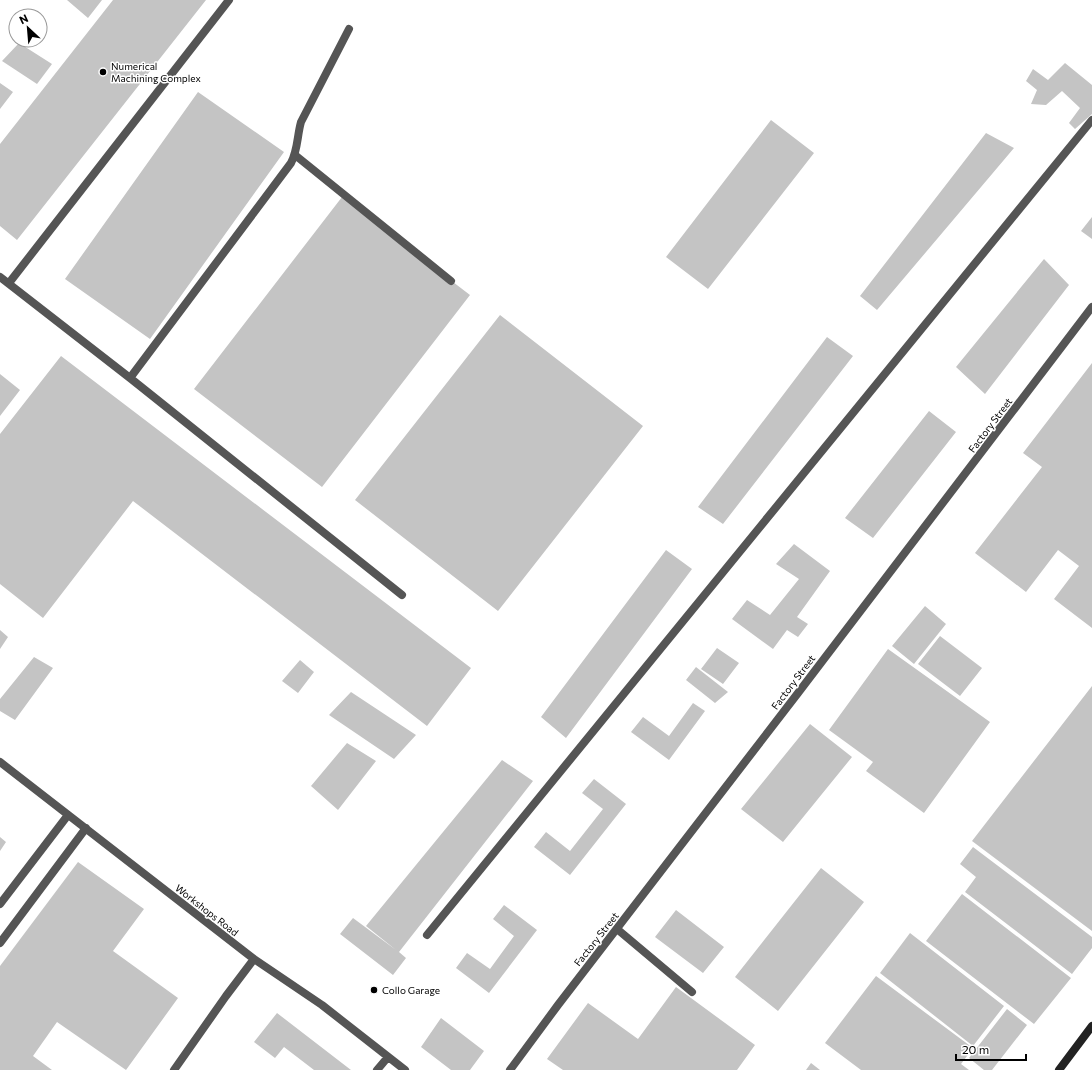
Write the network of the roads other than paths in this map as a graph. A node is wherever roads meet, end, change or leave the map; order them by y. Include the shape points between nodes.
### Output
1 (229, 0) edge
2 (349, 29) dead end
3 (1092, 120) edge
4 (295, 155) junction
5 (0, 277) edge
6 (451, 281) dead end
7 (9, 283) junction
8 (1092, 307) edge
9 (130, 378) junction
10 (402, 595) dead end
11 (0, 762) edge
12 (68, 815) junction
13 (86, 828) junction
14 (0, 904) edge
15 (617, 929) junction
16 (427, 935) dead end
17 (0, 943) edge
18 (254, 959) junction
19 (692, 992) dead end
20 (1092, 1026) edge
21 (388, 1056) junction
22 (174, 1070) edge
23 (377, 1070) edge
24 (404, 1070) edge
25 (510, 1070) edge
26 (1059, 1070) edge

1 - 7 street
2 - 4 street via 301,122
3 - 16 street
4 - 6 street
4 - 9 street
5 - 7 street
7 - 9 street
8 - 15 street, Factory Street
9 - 10 street
11 - 12 street, Workshops Road
12 - 13 street, Workshops Road
12 - 14 street
13 - 17 street
13 - 18 street, Workshops Road
15 - 19 street
15 - 25 street, Factory Street
18 - 21 street, Workshops Road via 322,1004
18 - 22 street
20 - 26 main road
21 - 23 street
21 - 24 street, Workshops Road

